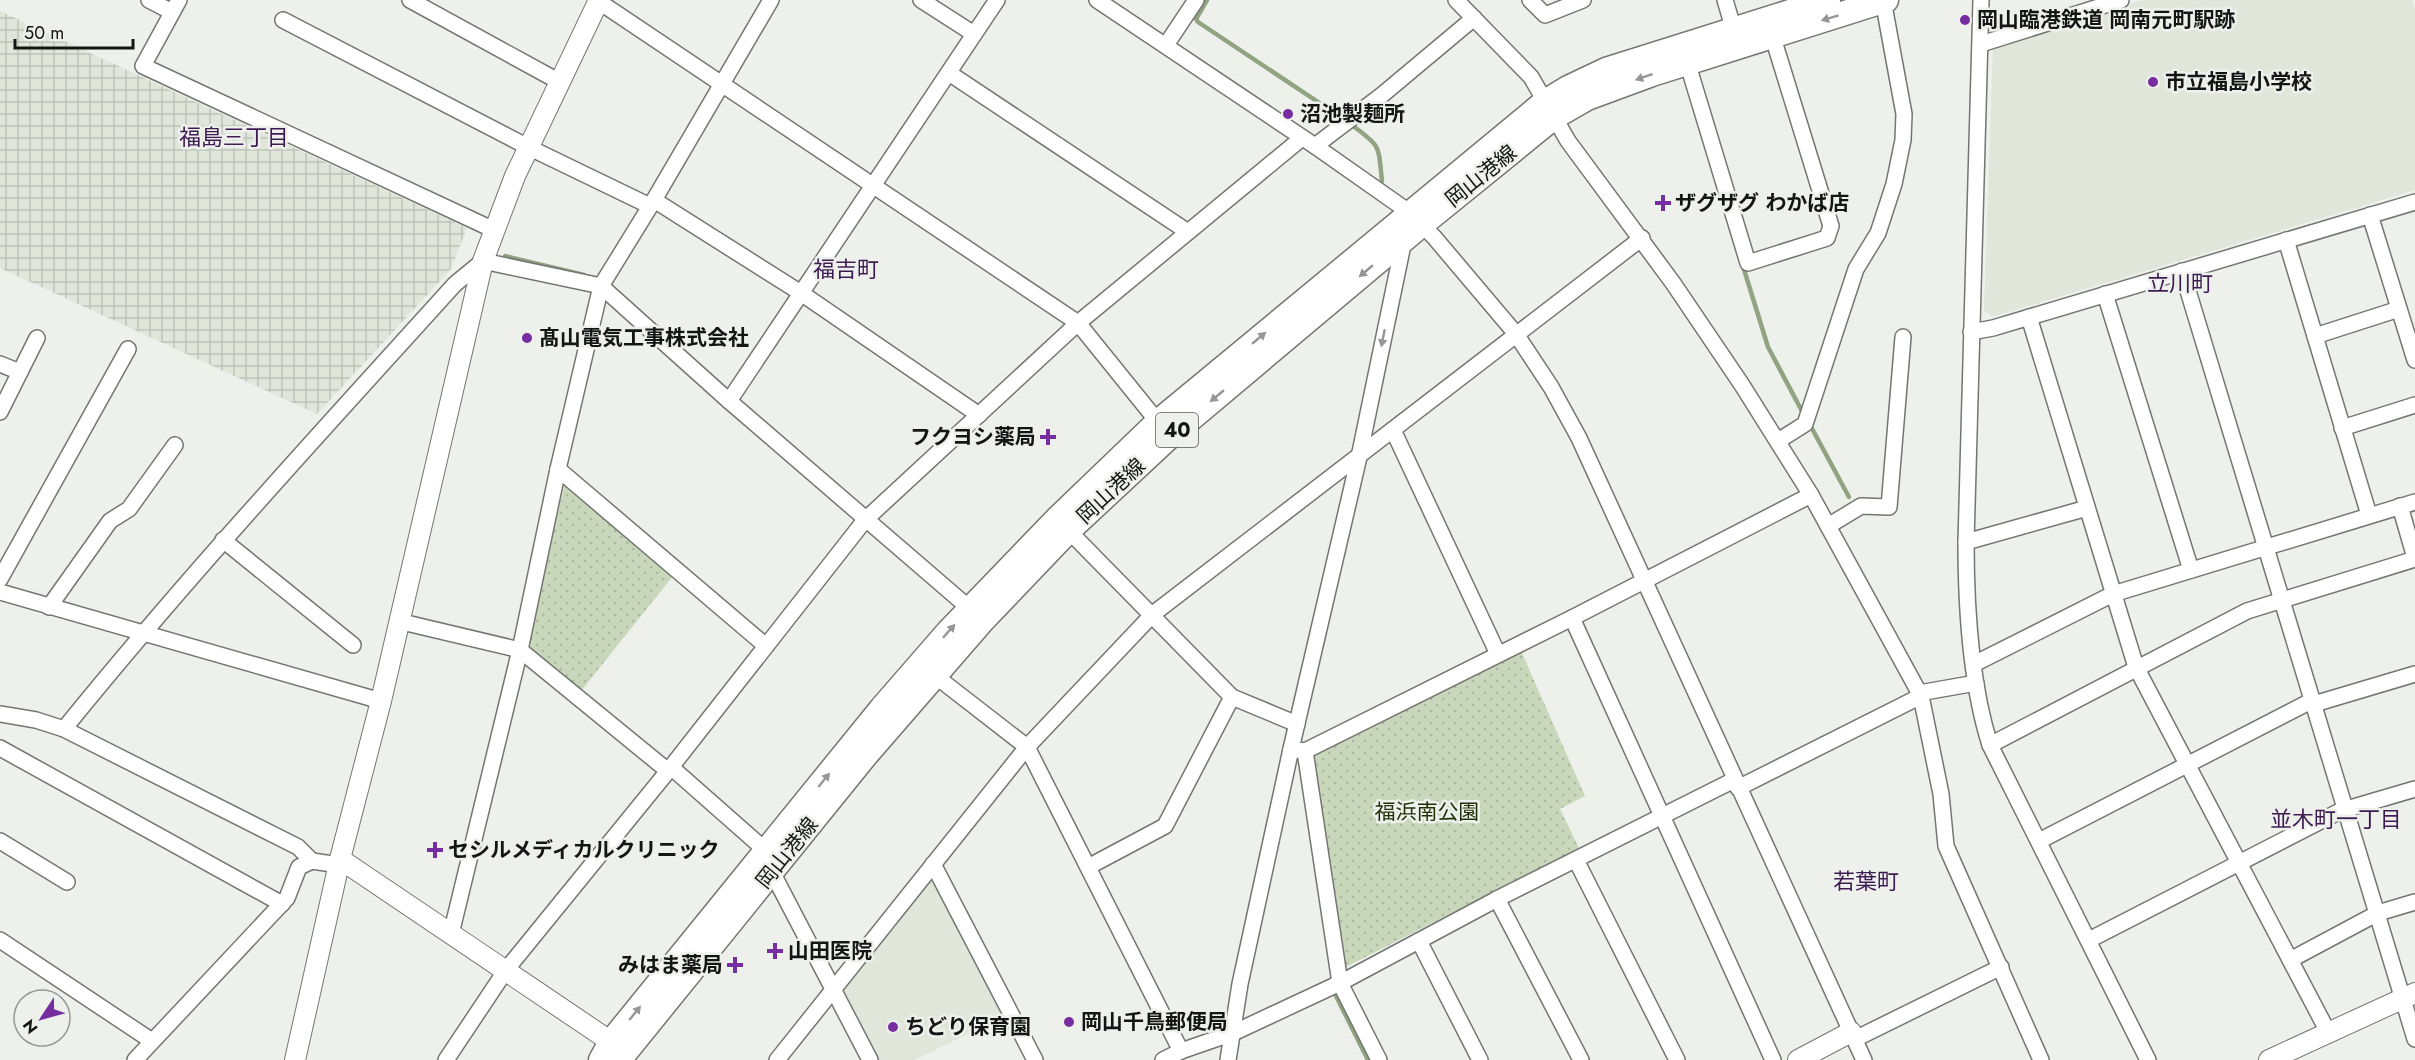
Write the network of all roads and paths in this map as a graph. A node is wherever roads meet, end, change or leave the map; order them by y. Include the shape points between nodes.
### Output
1 (149, 0) edge
2 (410, 0) edge
3 (771, 0) edge
4 (921, 0) edge
5 (997, 0) edge
6 (1097, 0) edge
7 (1196, 0) edge
8 (1456, 0) edge
9 (1530, 0) edge
10 (1583, 0) edge
11 (1725, 0) edge
12 (1828, 0) edge
13 (1884, 0) edge
14 (1982, 0) edge
15 (2121, 0) edge
16 (598, 1) edge
17 (176, 6) edge
18 (1474, 18) junction
19 (283, 20) dead end
20 (1770, 28) junction
21 (974, 34) junction
22 (1736, 38) junction
23 (1981, 44) junction
24 (1166, 45) junction
25 (1685, 55) junction
26 (949, 73) junction
27 (558, 81) junction
28 (721, 83) junction
29 (1550, 109) junction
30 (1308, 142) junction
31 (528, 147) junction
32 (873, 185) junction
33 (2415, 202) edge
34 (652, 203) junction
35 (2370, 215) junction
36 (1411, 226) junction
37 (494, 230) junction
38 (1188, 232) junction
39 (1642, 238) junction
40 (2286, 240) junction
41 (483, 261) junction
42 (2182, 271) junction
43 (601, 286) junction
44 (801, 293) junction
45 (2105, 294) junction
46 (2399, 309) junction
47 (2029, 317) junction
48 (1078, 323) junction
49 (1971, 332) junction
50 (1516, 334) junction
51 (2315, 336) junction
52 (1903, 337) dead end
53 (37, 338) dead end
54 (128, 350) dead end
55 (2415, 360) edge
56 (0, 364) edge
57 (20, 372) junction
58 (729, 401) junction
59 (2415, 405) edge
60 (0, 412) edge
61 (979, 415) junction
62 (2343, 428) junction
63 (1164, 429) junction
64 (1394, 430) junction
65 (1778, 441) junction
66 (175, 446) dead end
67 (1359, 457) junction
68 (558, 469) junction
69 (1811, 495) junction
70 (2408, 504) edge
71 (2087, 507) junction
72 (2369, 515) junction
73 (865, 520) junction
74 (1063, 524) junction
75 (1828, 526) junction
76 (223, 540) junction
77 (1966, 542) junction
78 (2264, 547) junction
79 (2415, 559) edge
80 (2191, 570) junction
81 (0, 579) edge
82 (1644, 581) junction
83 (0, 592) edge
84 (2113, 594) junction
85 (2281, 600) junction
86 (49, 607) junction
87 (976, 614) junction
88 (1153, 614) junction
89 (1572, 618) junction
90 (398, 621) junction
91 (141, 634) junction
92 (352, 645) dead end
93 (766, 646) junction
94 (520, 650) junction
95 (1498, 654) junction
96 (1974, 664) junction
97 (2136, 667) junction
98 (927, 669) junction
99 (2415, 674) edge
100 (1976, 683) junction
101 (1920, 694) junction
102 (1233, 697) junction
103 (381, 701) junction
104 (2314, 702) junction
105 (6, 715) edge
106 (1297, 724) junction
107 (0, 729) edge
108 (64, 729) junction
109 (1990, 745) junction
110 (1027, 747) junction
111 (0, 748) edge
112 (1298, 750) junction
113 (2188, 764) junction
114 (669, 769) junction
115 (1736, 784) junction
116 (2415, 789) edge
117 (2346, 809) junction
118 (1661, 817) junction
119 (0, 841) edge
120 (2039, 841) junction
121 (1576, 860) junction
122 (312, 861) junction
123 (340, 862) junction
124 (769, 862) junction
125 (2239, 862) junction
126 (933, 864) junction
127 (1088, 867) junction
128 (67, 882) dead end
129 (1497, 898) junction
130 (2415, 902) edge
131 (282, 904) junction
132 (2378, 913) junction
133 (452, 934) junction
134 (0, 940) edge
135 (2089, 940) junction
136 (1419, 941) junction
137 (2290, 960) junction
138 (2001, 967) junction
139 (506, 970) junction
140 (1340, 983) junction
141 (834, 990) junction
142 (2409, 995) edge
143 (2328, 1032) junction
144 (1233, 1033) junction
145 (1853, 1036) junction
146 (2415, 1039) edge
147 (152, 1041) junction
148 (1181, 1051) junction
149 (613, 1055) edge
150 (135, 1060) edge
151 (295, 1060) edge
152 (446, 1060) edge
153 (777, 1060) edge
154 (870, 1060) edge
155 (1035, 1060) edge
156 (1163, 1060) edge
157 (1228, 1060) edge
158 (1379, 1060) edge
159 (1480, 1060) edge
160 (1581, 1060) edge
161 (1677, 1060) edge
162 (1773, 1060) edge
163 (1798, 1060) edge
164 (1864, 1060) edge
165 (2041, 1060) edge
166 (2148, 1060) edge
167 (2269, 1060) edge

1 - 17 street
2 - 27 street
3 - 28 street
4 - 21 street
5 - 21 street
6 - 24 street
7 - 24 street
8 - 18 street
9 - 10 street via 1545,15
11 - 22 street
12 - 20 main road, 岡山港線 / 40
13 -> 20 main road, 岡山港線 / 40
13 - 65 street via 1904,114 1894,184 1878,233 1856,269 1807,418
14 - 23 street
15 - 23 street
16 - 27 street
16 - 28 street
17 - 37 street via 143,66
18 - 29 street via 1532,77
18 - 30 street via 1382,95
19 - 31 street
20 - 22 main road, 岡山港線 / 40
20 - 25 street via 1831,226 1827,238 1748,263
21 - 26 street
22 - 25 main road, 岡山港線 / 40
23 - 49 street
24 - 30 street
25 - 29 main road, 岡山港線 / 40 via 1612,88
26 - 32 street
26 - 38 street
27 - 31 street
28 - 32 street
28 - 34 street
29 - 36 main road, 岡山港線 / 40
29 - 39 street via 1568,141
30 - 36 street
30 - 38 street
31 - 34 street
31 - 37 street
32 - 44 street
32 - 48 street
33 - 35 street
34 - 43 street
34 - 44 street
35 - 40 street
35 - 46 street
36 - 50 street via 1434,237
36 - 63 main road, 岡山港線 / 40
36 -> 67 street
37 - 41 street
38 - 48 street
39 - 50 street
39 - 65 street
40 - 42 street
40 - 51 street
41 - 43 street
41 - 76 street via 455,284
41 - 90 street
42 - 45 street
42 - 78 street
43 - 58 street
43 - 68 street
44 - 58 street
44 - 61 street
45 - 47 street
45 - 80 street
46 - 51 street
46 - 55 street
47 - 49 street
47 - 71 street
48 - 61 street
48 - 63 street
49 - 77 street
50 - 64 street
50 - 82 street via 1579,438
51 - 62 street
52 - 75 street via 1889,507 1861,506
53 - 57 street
54 - 81 street
56 - 57 street
57 - 60 street
58 - 73 street
59 - 62 street
61 - 73 street
62 - 72 street
63 - 74 main road, 岡山港線 / 40
64 - 67 street
64 - 95 street
65 - 69 street
66 - 86 street via 129,509 110,521
67 - 88 street
67 - 106 street
68 - 93 street
68 - 94 street
69 - 75 street
69 - 82 street
70 - 72 street
70 - 79 street
71 - 77 street
71 - 84 street
72 - 78 street
73 - 87 street
73 - 93 street
74 - 87 main road, 岡山港線 / 40
74 - 88 street
75 - 101 street
76 - 91 street
76 - 92 street
77 - 96 street
78 - 80 street
78 - 85 street
79 - 85 street
80 - 84 street
82 - 89 street
82 - 115 street
83 - 86 street
84 - 96 street
84 - 97 street
85 - 97 street via 2247,611
85 - 104 street
86 - 91 street
87 - 98 main road, 岡山港線 / 40
88 - 102 street
88 - 110 street
89 - 95 street
89 - 118 street
90 - 94 street
90 - 103 street
91 - 103 street
91 - 108 street
93 - 114 street
94 - 114 street
94 - 133 street
95 - 112 street
96 - 100 street
97 - 109 street
97 - 113 street
98 - 110 street
98 - 124 main road, 岡山港線 / 40 via 865,756
99 - 104 street
100 - 101 street
100 - 109 street
101 - 115 street
101 - 138 street via 1941,794 1946,846
102 - 106 street
102 - 127 street via 1165,826
103 - 123 street
104 - 113 street
104 - 117 street
105 - 107 street
105 - 108 street
106 - 112 street
108 - 122 street via 298,847
109 - 120 street
110 - 126 street
110 - 127 street
111 - 131 street
112 - 140 street
112 - 144 street via 1240,984
113 - 120 street
113 - 125 street
114 - 124 street
114 - 139 street
115 - 118 street
115 - 145 street
116 - 117 street
117 - 125 street
117 - 132 street
118 - 121 street
118 - 162 street
119 - 128 street
120 - 135 street
121 - 129 street
121 - 161 street
122 - 123 street
122 - 131 street via 299,867
123 - 133 street
123 - 151 street
124 - 141 street
124 - 149 main road, 岡山港線 / 40
125 - 135 street
125 - 137 street
126 - 141 street
126 - 155 street
127 - 148 street
129 - 136 street
129 - 160 street
130 - 132 street
131 - 147 street
132 - 137 street
132 - 142 street
133 - 139 street
134 - 147 street
135 - 166 street
136 - 140 street
136 - 159 street
137 - 143 street
138 - 145 street
138 - 165 street
139 - 149 street
139 - 152 street
140 - 144 street
140 - 158 street
141 - 153 street
141 - 154 street
142 - 143 street
142 - 146 street
143 - 167 street
144 - 148 street
144 - 157 street
145 - 163 street
145 - 164 street
147 - 150 street
148 - 156 street

